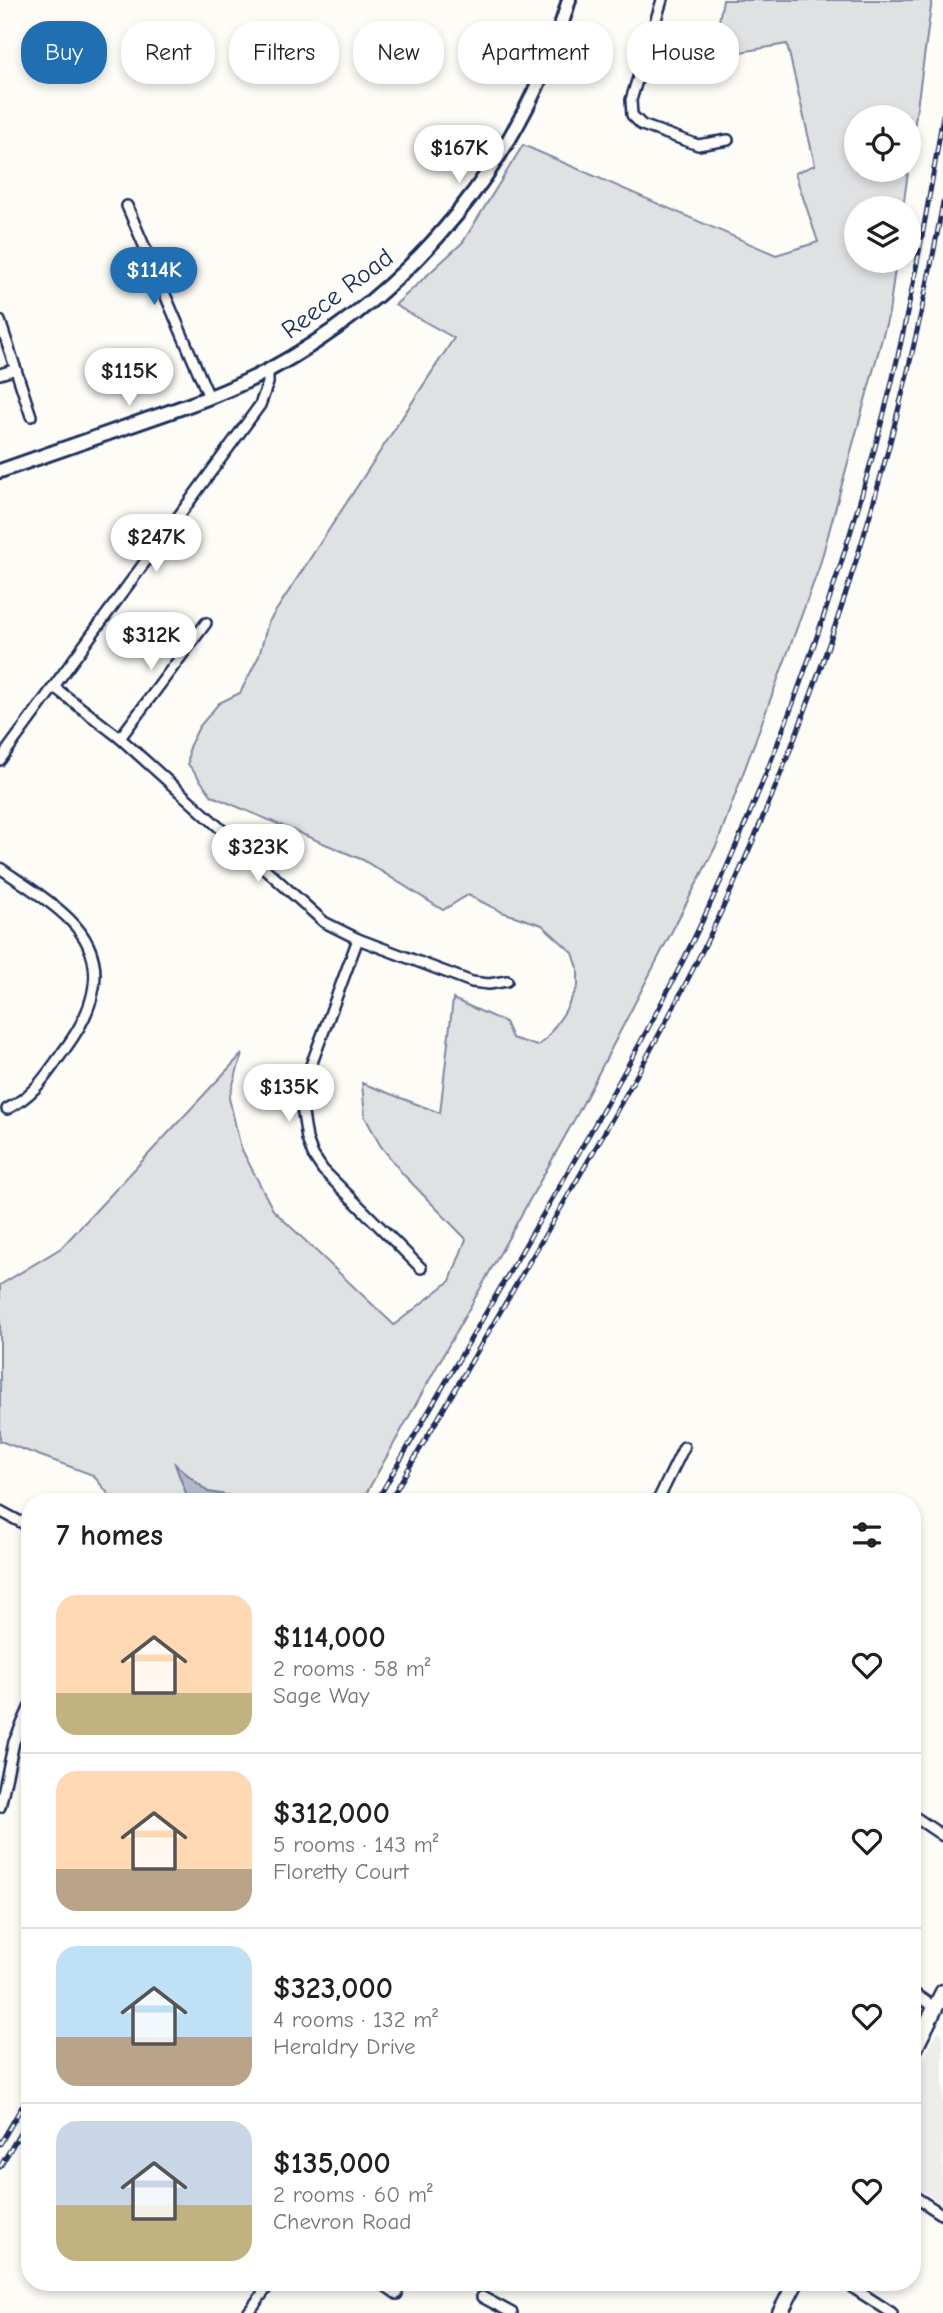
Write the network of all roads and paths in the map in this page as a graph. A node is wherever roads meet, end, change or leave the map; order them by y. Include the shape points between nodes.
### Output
1 (569, 0) edge
2 (662, 0) edge
3 (728, 140) dead end
4 (127, 206) dead end
5 (0, 321) edge
6 (16, 369) junction
7 (268, 371) junction
8 (0, 374) edge
9 (209, 397) junction
10 (31, 416) dead end
11 (0, 471) edge
12 (206, 623) dead end
13 (54, 687) junction
14 (120, 738) junction
15 (0, 760) edge
16 (0, 868) edge
17 (358, 939) junction
18 (507, 981) dead end
19 (7, 1110) dead end
20 (421, 1268) dead end
21 (684, 1447) dead end
22 (661, 1493) edge
23 (0, 1511) edge
24 (21, 1522) edge
25 (21, 1724) edge
26 (2, 1792) edge
27 (0, 1807) edge
28 (921, 1821) edge
29 (943, 1836) edge
30 (943, 1992) edge
31 (921, 1998) edge
32 (935, 2008) junction
33 (921, 2036) edge
34 (921, 2201) edge
35 (943, 2215) edge
36 (264, 2291) edge
37 (393, 2291) edge
38 (791, 2291) edge
39 (858, 2291) edge
40 (397, 2294) dead end
41 (482, 2297) dead end
42 (248, 2313) edge
43 (512, 2313) edge
44 (780, 2313) edge
45 (892, 2313) edge

1 - 7 main road, Reece Road via 532,97 457,216 371,303
2 - 3 street via 631,100 632,114 642,125 698,145
4 - 9 street
5 - 6 street
6 - 8 street
6 - 10 street
7 - 9 main road, Reece Road
7 - 13 street via 260,405
9 - 11 main road, Reece Road
12 - 14 street
13 - 14 street
13 - 15 street
14 - 17 street via 310,911
16 - 19 street via 75,925 90,950 95,975 93,998 79,1031 33,1093
17 - 18 street via 472,982
17 - 20 street via 307,1076 304,1123 313,1155 323,1170
21 - 22 street
23 - 24 street
25 - 26 street
26 - 27 street
28 - 29 street
30 - 32 main road
31 - 32 street
32 - 33 main road
34 - 35 street
36 - 42 street
37 - 40 street
38 - 44 main road
39 - 45 street
41 - 43 street

